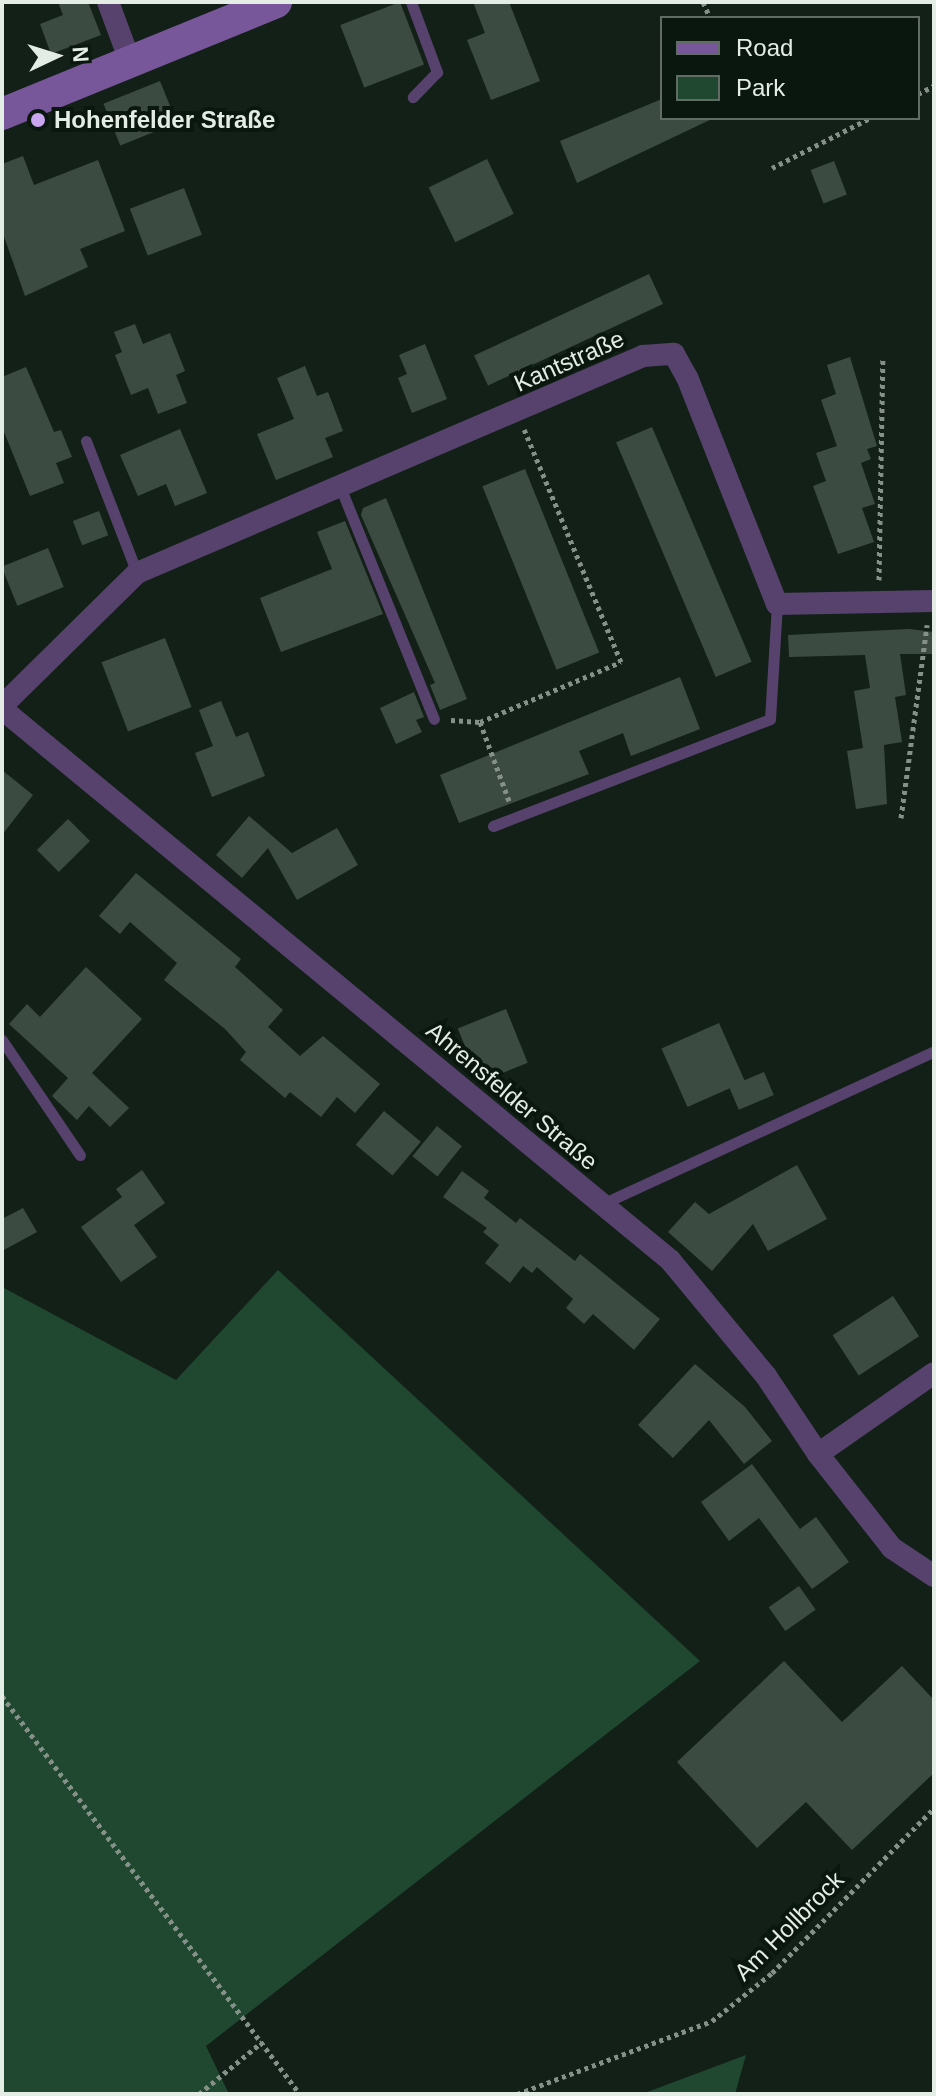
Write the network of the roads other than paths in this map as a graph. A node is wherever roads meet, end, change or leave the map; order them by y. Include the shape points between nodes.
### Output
1 (108, 2) edge
2 (276, 2) edge
3 (411, 2) edge
4 (130, 61) junction
5 (413, 97) dead end
6 (2, 114) edge
7 (86, 441) dead end
8 (341, 489) junction
9 (137, 573) junction
10 (932, 601) edge
11 (777, 604) junction
12 (2, 707) edge
13 (434, 719) road end
14 (493, 826) dead end
15 (2, 1040) edge
16 (934, 1051) edge
17 (80, 1155) dead end
18 (602, 1204) junction
19 (934, 1373) edge
20 (818, 1454) junction
21 (934, 1576) edge

1 - 4 street
2 - 4 street
3 - 5 lane via 437,72
4 - 6 street
7 - 9 lane
8 - 9 street, Kantstraße
8 - 11 street, Kantstraße via 643,356 674,354
8 - 13 lane
9 - 12 street, Kantstraße
10 - 11 street
11 - 14 lane via 770,719
12 - 18 street, Ahrensfelder Straße
15 - 17 lane
16 - 18 lane
18 - 20 street, Ahrensfelder Straße via 670,1260 766,1376
19 - 20 street
20 - 21 street, Ahrensfelder Straße via 892,1548

